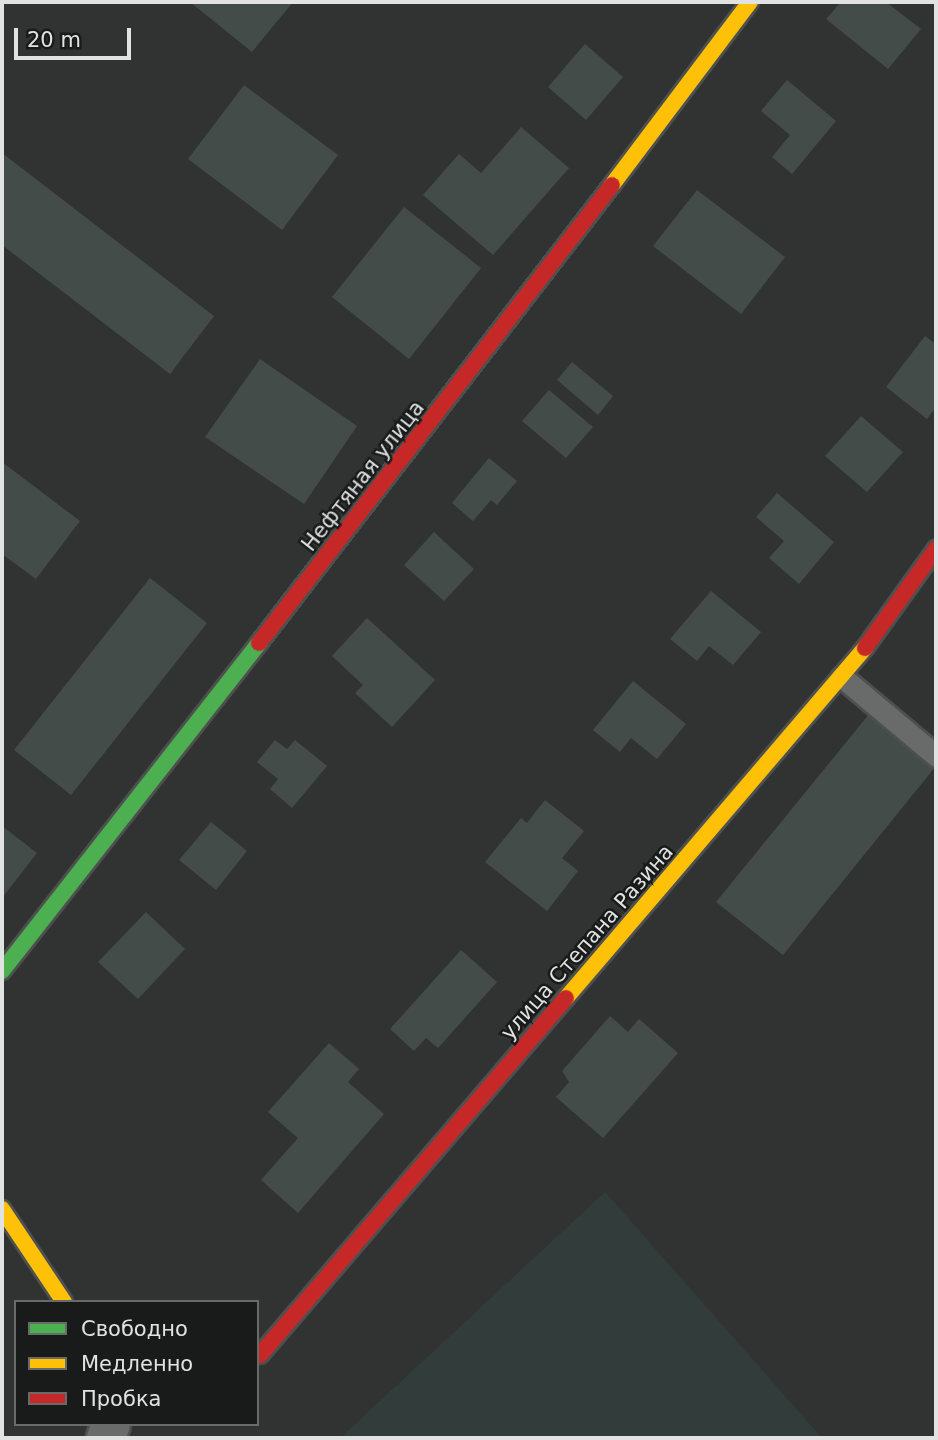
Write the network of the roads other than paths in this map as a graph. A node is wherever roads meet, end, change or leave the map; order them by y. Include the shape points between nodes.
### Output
1 (750, 2) edge
2 (936, 549) edge
3 (842, 677) junction
4 (936, 756) edge
5 (2, 971) edge
6 (2, 1209) edge
7 (63, 1300) edge
8 (260, 1355) dead end

1 - 5 main road, Нефтяная улица via 471,372
2 - 3 main road, улица Степана Разина
3 - 4 lane
3 - 8 main road, улица Степана Разина
6 - 7 main road

